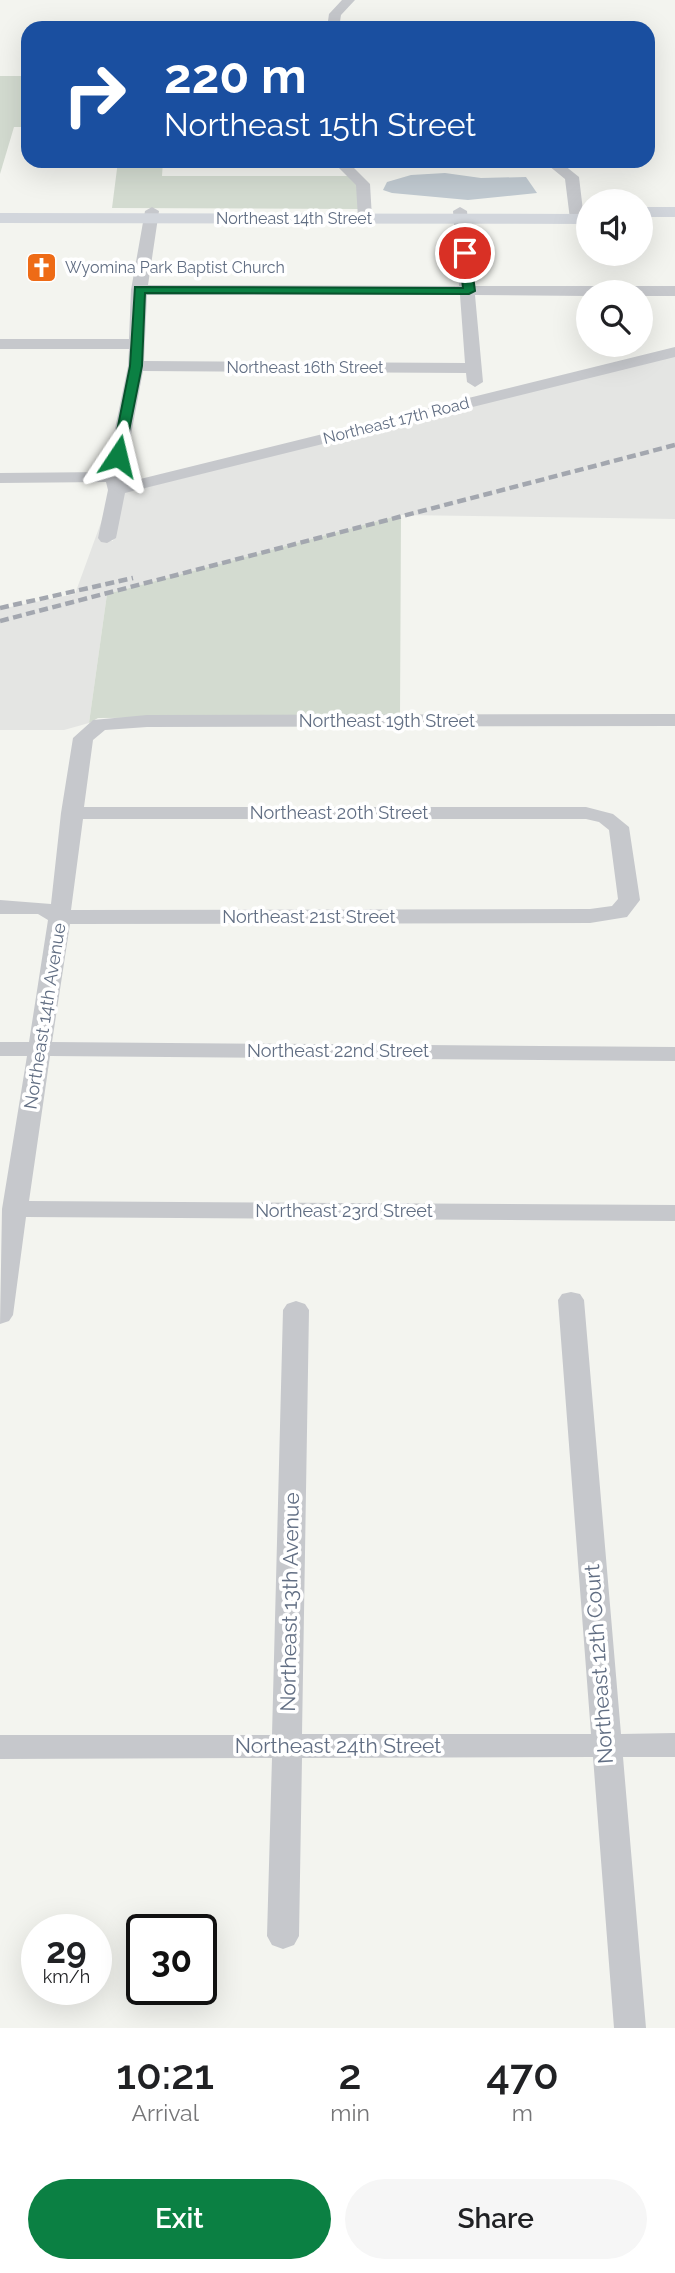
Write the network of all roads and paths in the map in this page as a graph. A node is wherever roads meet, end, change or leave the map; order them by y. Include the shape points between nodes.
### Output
1 (349, 0) edge
2 (334, 21) edge
3 (346, 168) edge
4 (560, 168) edge
5 (576, 192) edge
6 (0, 211) edge
7 (653, 212) edge
8 (675, 212) edge
9 (151, 215) junction
10 (365, 215) junction
11 (460, 215) junction
12 (576, 215) edge
13 (0, 218) edge
14 (653, 219) edge
15 (675, 219) edge
16 (139, 290) junction
17 (469, 291) junction
18 (675, 291) edge
19 (0, 344) edge
20 (136, 344) junction
21 (675, 352) edge
22 (136, 366) junction
23 (474, 368) junction
24 (477, 400) junction
25 (0, 478) edge
26 (115, 484) junction
27 (107, 538) dead end
28 (675, 720) edge
29 (100, 724) joint
30 (71, 813) junction
31 (0, 907) edge
32 (619, 912) joint
33 (60, 918) junction
34 (0, 1049) edge
35 (40, 1049) junction
36 (675, 1054) edge
37 (675, 1213) edge
38 (9, 1221) edge
39 (570, 1300) dead end
40 (296, 1310) dead end
41 (0, 1315) edge
42 (605, 1744) junction
43 (675, 1745) edge
44 (0, 1747) edge
45 (287, 1747) junction
46 (283, 1936) dead end
47 (630, 2028) edge

1 - 2 street
3 - 10 street via 363,184
4 - 5 street via 572,177
6 - 9 main road, Northeast 14th Street
7 - 8 main road
9 - 10 main road, Northeast 14th Street
9 - 13 main road, Northeast 14th Street
9 - 16 street
10 - 11 main road, Northeast 14th Street
11 - 12 main road, Northeast 14th Street
11 - 17 street
14 - 15 main road
16 - 17 street
16 - 20 street
17 - 18 street
17 - 23 street
19 - 20 street
20 - 22 street
21 - 24 street, Northeast 17th Road
22 - 23 street, Northeast 16th Street
22 - 26 street
23 - 24 street
24 - 26 street, Northeast 17th Road
25 - 26 street, Northeast 17th Road
26 - 27 street
28 - 29 street, Northeast 19th Street
29 - 30 street, Northeast 14th Avenue via 83,738
30 - 32 street, Northeast 20th Street via 586,813 619,827 629,900
30 - 33 street, Northeast 14th Avenue
31 - 33 street, Northeast 21st Street via 42,908
32 - 33 street, Northeast 21st Street via 590,916
33 - 35 street, Northeast 14th Avenue
34 - 35 street, Northeast 22nd Street
35 - 36 street, Northeast 22nd Street
35 - 38 street, Northeast 14th Avenue
37 - 38 street, Northeast 23rd Street
38 - 41 street, Northeast 14th Avenue
39 - 42 street, Northeast 12th Court
40 - 45 street, Northeast 13th Avenue
42 - 43 street, Northeast 24th Street
42 - 45 street, Northeast 24th Street
42 - 47 street, Northeast 12th Court
44 - 45 street, Northeast 24th Street
45 - 46 street, Northeast 13th Avenue

